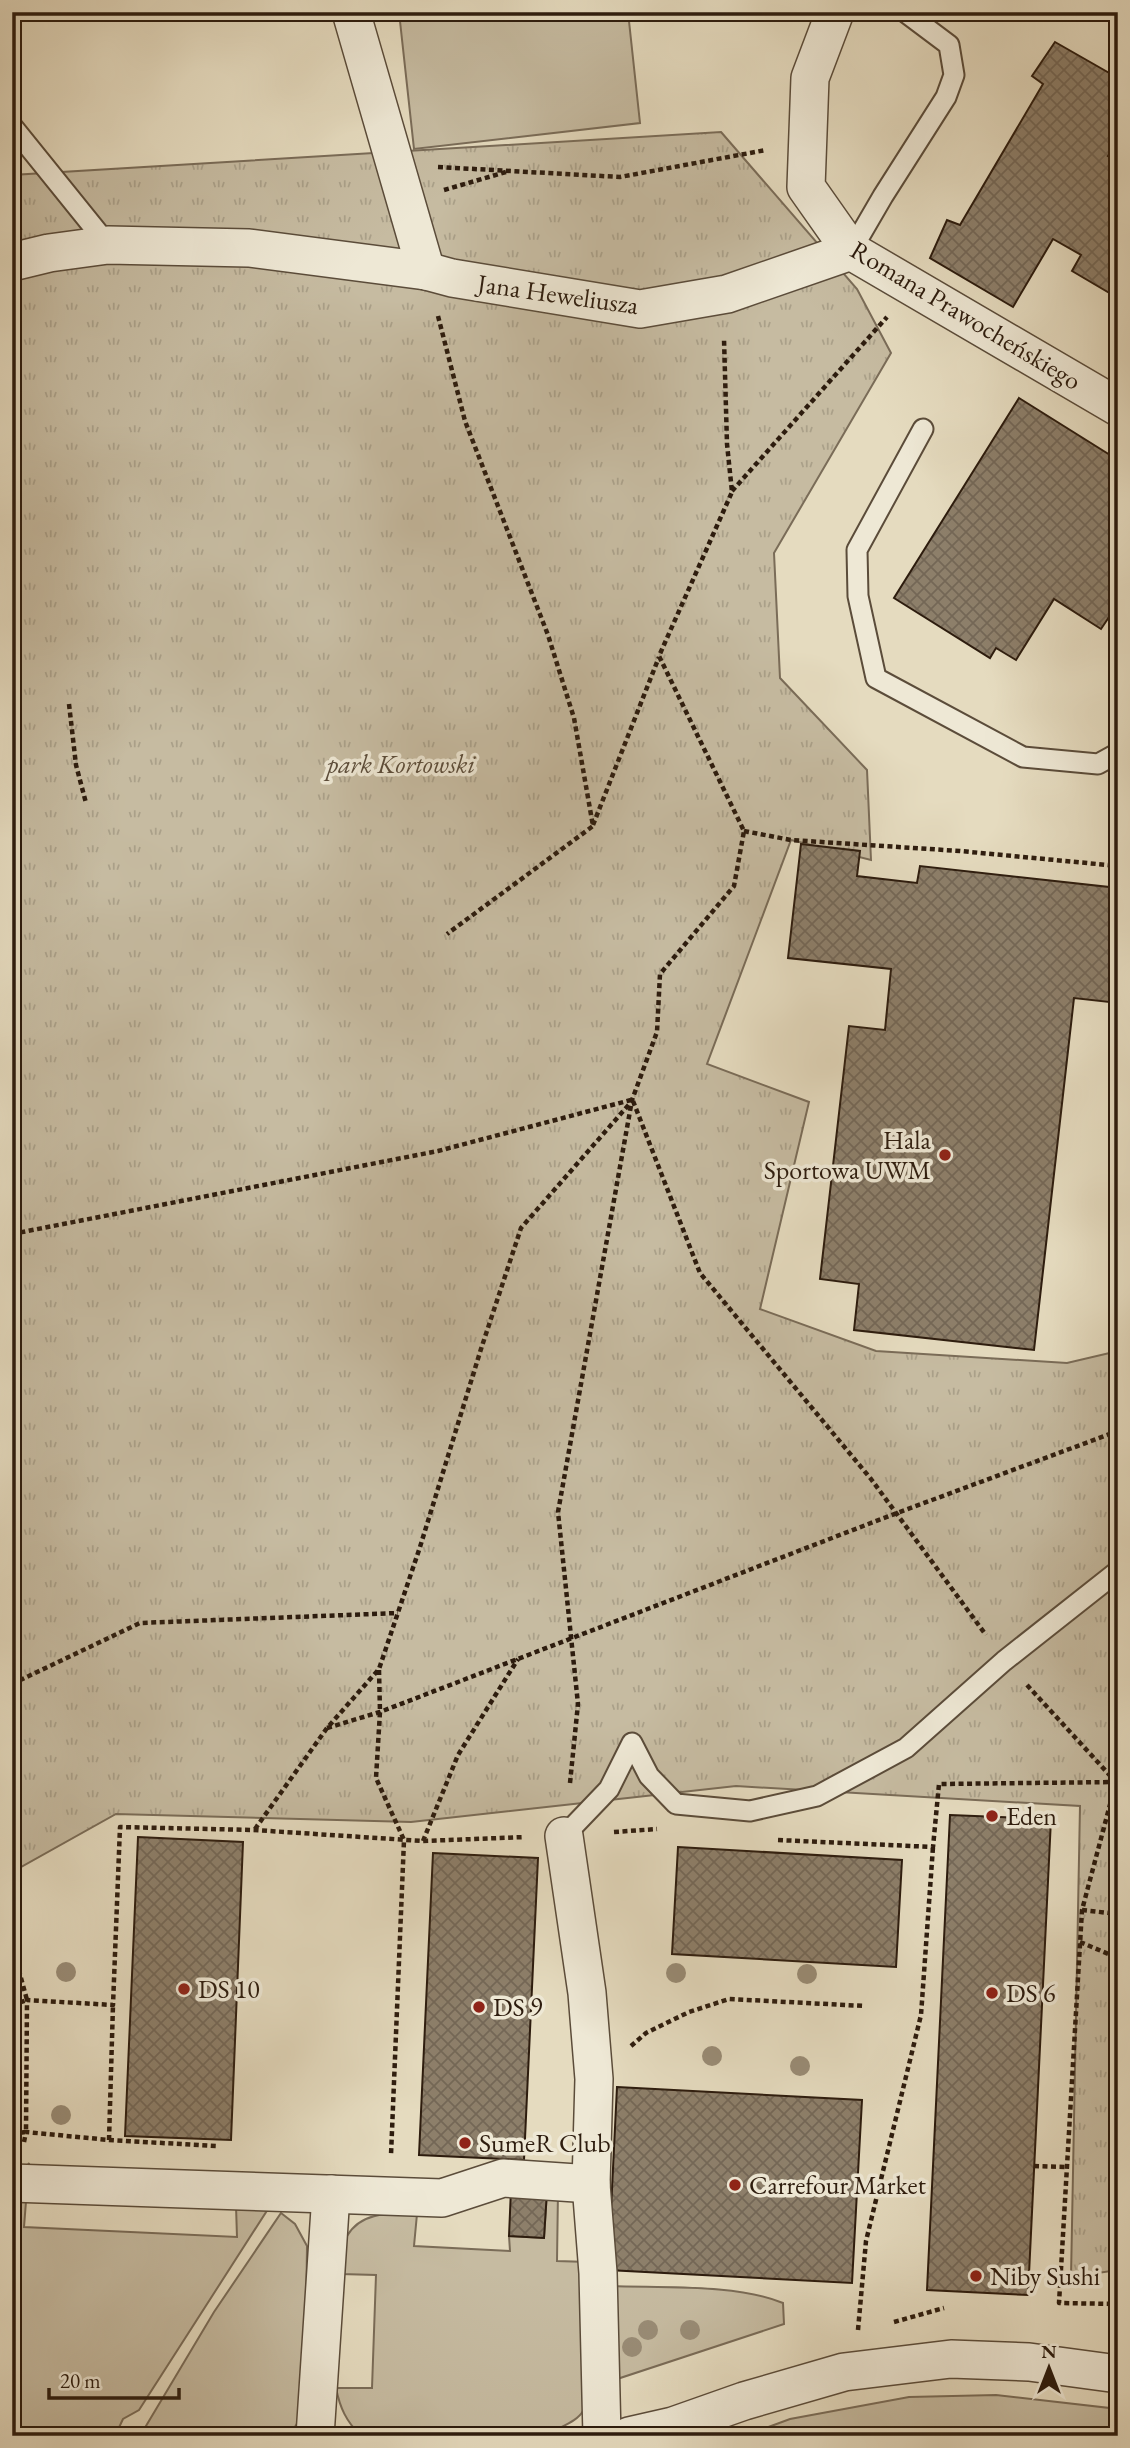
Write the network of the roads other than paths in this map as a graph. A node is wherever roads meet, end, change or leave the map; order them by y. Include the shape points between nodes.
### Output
1 (351, 12) edge
2 (835, 12) edge
3 (905, 12) edge
4 (12, 126) edge
5 (108, 245) junction
6 (851, 251) junction
7 (12, 262) edge
8 (426, 271) junction
9 (1118, 407) edge
10 (923, 429) dead end
11 (1118, 753) edge
12 (1118, 1571) edge
13 (564, 1836) joint
14 (12, 2183) edge
15 (591, 2184) junction
16 (331, 2194) junction
17 (1118, 2374) edge
18 (315, 2436) edge
19 (602, 2436) edge
20 (629, 2436) edge

1 - 8 street
2 - 6 street, Romana Prawocheńskiego via 810,78 806,187
3 - 6 lane via 949,45 954,75 946,97
4 - 5 lane
5 - 7 street, Jana Heweliusza
5 - 8 street, Jana Heweliusza via 248,248
6 - 8 street, Jana Heweliusza via 727,293 640,309
6 - 9 street, Romana Prawocheńskiego
10 - 11 lane via 858,550 858,596 876,678 1023,757 1098,764
12 - 13 lane via 1004,1661 906,1748 817,1797 750,1811 676,1804 649,1776 632,1743 608,1788
13 - 15 street via 587,1993 594,2079
14 - 16 street
15 - 16 street via 503,2178 442,2198
15 - 19 street
16 - 18 street
17 - 20 street via 1029,2362 951,2359 844,2372

